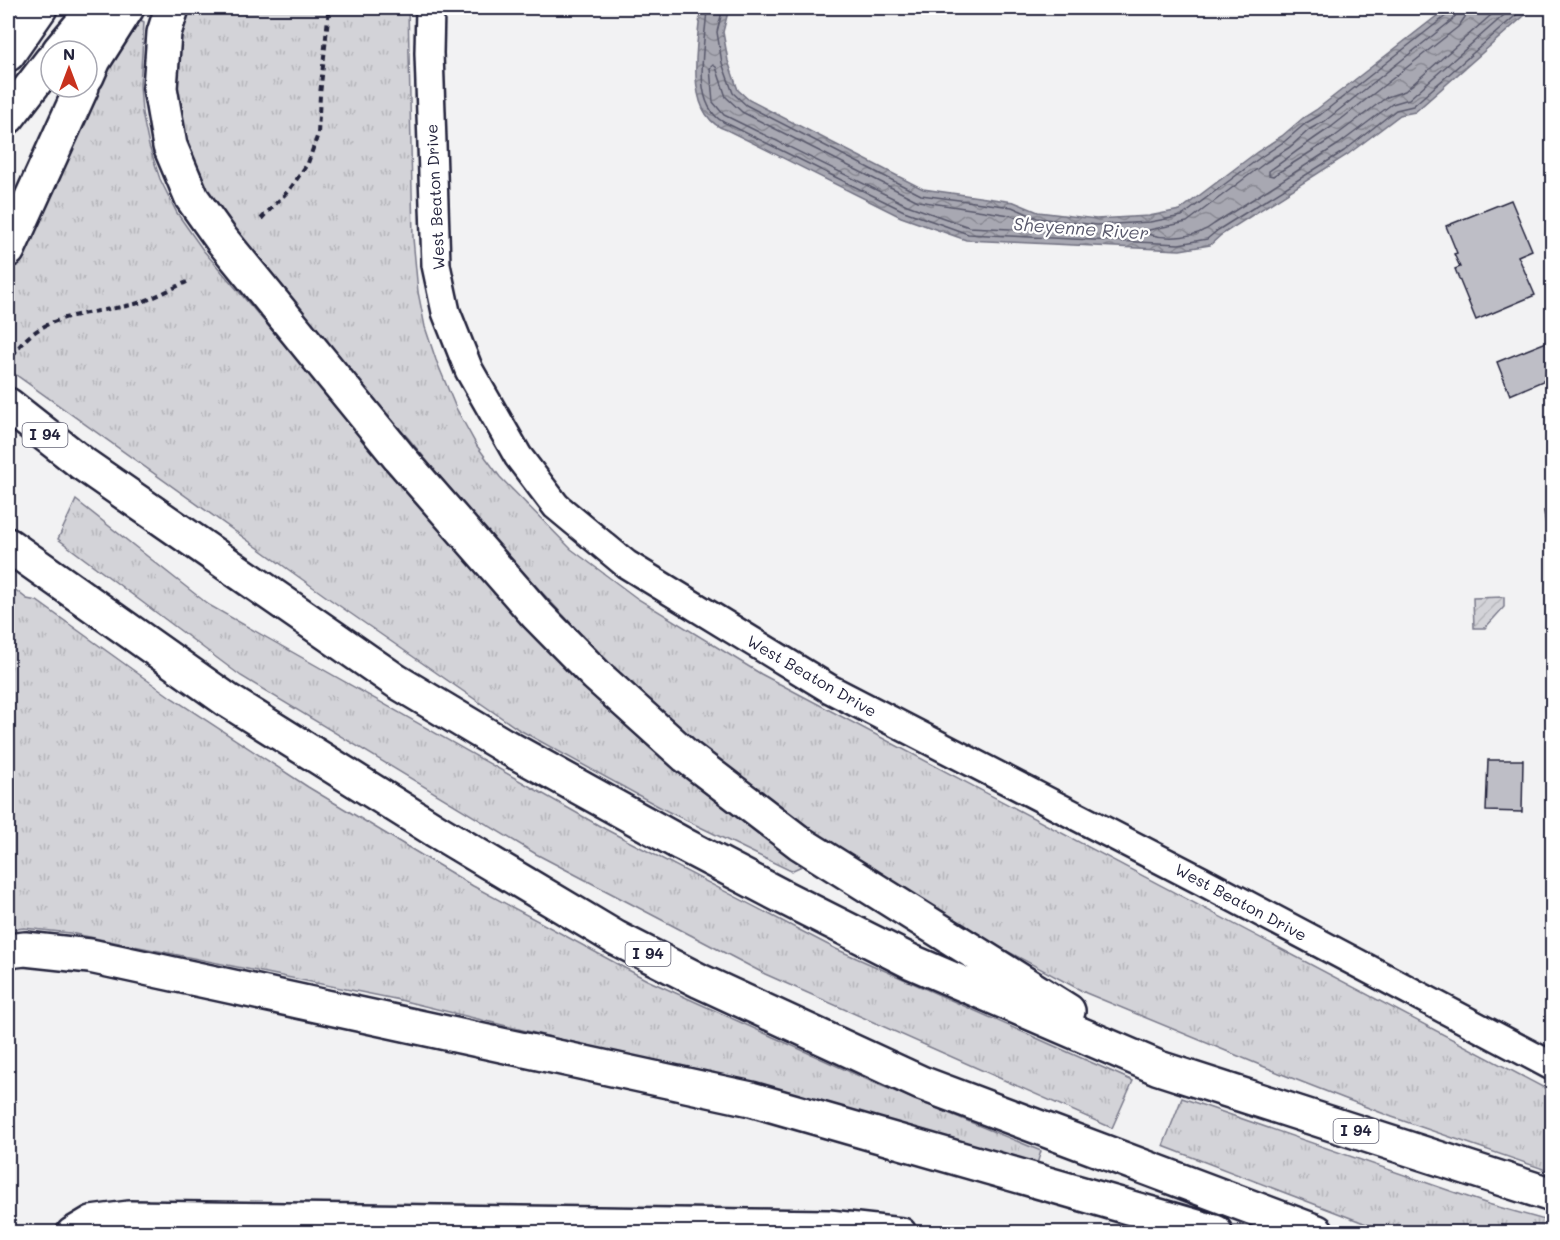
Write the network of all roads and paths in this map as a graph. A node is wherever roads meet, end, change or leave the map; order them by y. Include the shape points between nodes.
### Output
1 (40, 8) edge
2 (96, 8) edge
3 (127, 8) edge
4 (172, 8) edge
5 (329, 8) edge
6 (430, 8) edge
7 (69, 39) edge
8 (99, 52) edge
9 (8, 54) edge
10 (39, 77) edge
11 (77, 99) edge
12 (8, 117) edge
13 (261, 219) dead end
14 (8, 250) edge
15 (187, 282) dead end
16 (8, 365) edge
17 (8, 405) edge
18 (8, 545) edge
19 (8, 951) edge
20 (1552, 1066) edge
21 (1159, 1068) junction
22 (1552, 1195) edge
23 (830, 1228) edge
24 (71, 1233) edge
25 (902, 1233) edge
26 (1215, 1233) edge
27 (1317, 1233) edge

1 - 9 main road
2 - 7 main road
3 - 8 main road
4 - 21 main road via 164,33 160,88 170,146 192,198 399,457 536,614 596,675 686,756 800,843
5 - 13 path via 318,134 308,163
6 - 20 street, West Beaton Drive via 436,265 446,312 474,379 518,456 556,506 626,564 830,689
10 - 12 main road
11 - 14 main road
15 - 16 path via 138,303 61,318 34,331
17 - 21 main road, I 94 via 83,464 396,681 503,745 682,844 912,962
18 - 27 main road, I 94 via 236,706 616,938 921,1083
19 - 26 main road via 25,949 90,956 751,1099
21 - 22 main road, I 94
23 - 24 street via 129,1215 91,1220
23 - 25 street

